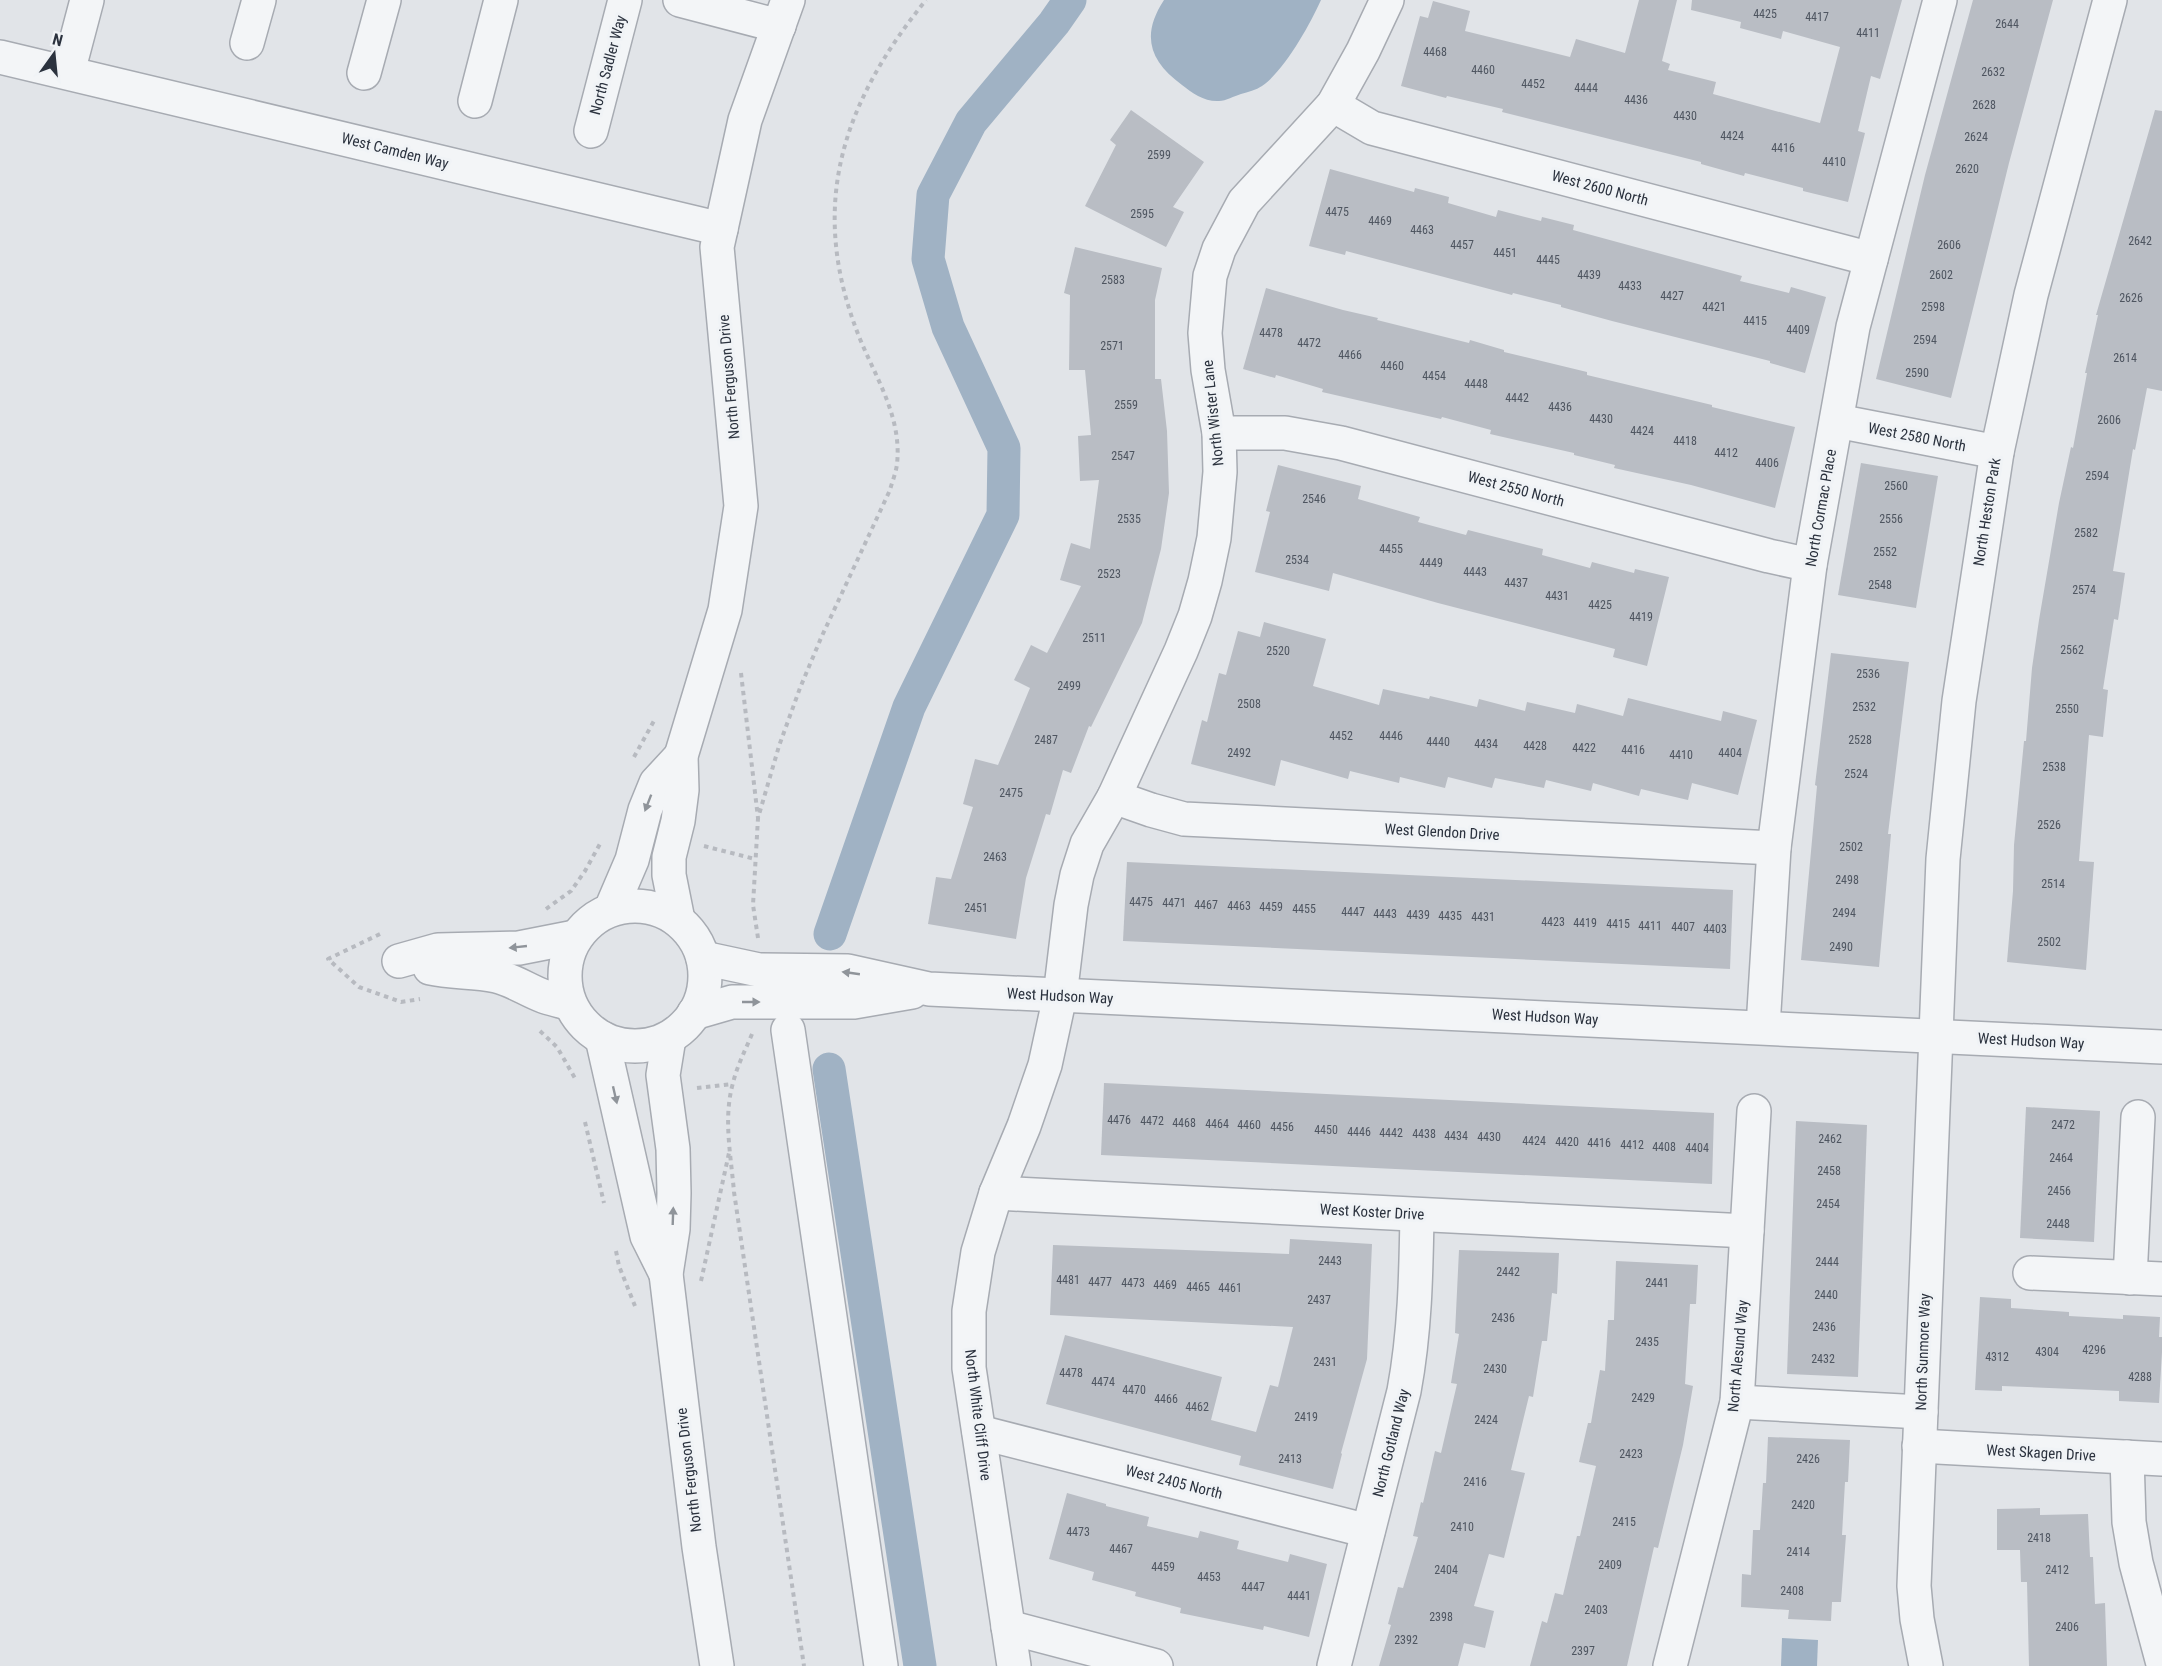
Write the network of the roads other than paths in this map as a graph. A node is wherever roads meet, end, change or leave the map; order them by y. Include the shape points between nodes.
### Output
1 (87, 0) edge
2 (259, 0) edge
3 (384, 0) edge
4 (501, 0) edge
5 (625, 0) edge
6 (680, 0) edge
7 (1387, 0) edge
8 (1940, 0) edge
9 (2110, 0) edge
10 (783, 13) edge
11 (247, 43) dead end
12 (0, 57) edge
13 (68, 72) junction
14 (364, 73) dead end
15 (475, 101) dead end
16 (1333, 105) junction
17 (591, 131) dead end
18 (721, 229) junction
19 (1871, 259) junction
20 (1837, 421) junction
21 (1219, 433) junction
22 (1997, 452) junction
23 (1810, 565) junction
24 (681, 756) junction
25 (1114, 797) junction
26 (1774, 848) junction
27 (612, 909) junction
28 (678, 920) junction
29 (575, 937) junction
30 (704, 958) junction
31 (929, 989) junction
32 (1060, 996) junction
33 (570, 1004) junction
34 (694, 1013) junction
35 (1763, 1027) junction
36 (788, 1030) dead end
37 (1935, 1036) junction
38 (602, 1038) junction
39 (669, 1038) junction
40 (2162, 1047) edge
41 (1754, 1111) dead end
42 (2138, 1117) dead end
43 (996, 1193) junction
44 (1417, 1215) junction
45 (1747, 1231) junction
46 (2030, 1273) dead end
47 (666, 1274) junction
48 (2146, 1278) edge
49 (1737, 1402) junction
50 (1921, 1412) junction
51 (979, 1432) junction
52 (1920, 1446) junction
53 (2127, 1457) junction
54 (2162, 1459) edge
55 (1368, 1531) junction
56 (1008, 1627) junction
57 (2162, 1660) edge
58 (717, 1666) edge
59 (881, 1666) edge
60 (1014, 1666) edge
61 (1156, 1666) edge
62 (1334, 1666) edge
63 (1670, 1666) edge
64 (1926, 1666) edge

1 - 13 street
2 - 11 street
3 - 14 street
4 - 15 street
5 - 17 street, North Sadler Way
6 - 10 street
7 - 16 street, North Wister Lane
8 - 19 street, North Cormac Place
9 - 22 street, North Heston Park via 2031,295
10 - 18 street, North Ferguson Drive via 745,120
12 - 13 street, West Camden Way
13 - 18 street, West Camden Way
16 - 19 street, West 2600 North via 1372,128
16 - 21 street, North Wister Lane via 1244,202 1209,276 1205,333
18 - 24 street, North Ferguson Drive via 717,247 741,506 725,610
19 - 20 street, North Cormac Place
20 - 22 street, West 2580 North
20 - 23 street, North Cormac Place
21 - 23 street, West 2550 North via 1286,433 1341,443
21 - 25 street, North Wister Lane via 1214,538 1195,616
22 - 37 street, North Heston Park via 1957,713 1943,859
23 - 26 street, North Cormac Place
24 -> 27 street, North Ferguson Drive via 656,783
24 - 28 street, North Ferguson Drive via 682,790 669,857
25 - 26 street, West Glendon Drive via 1184,819
25 - 32 street, North Wister Lane via 1088,844 1077,875
26 - 35 street, North Cormac Place
27 - 28 street via 634,905 658,908
27 - 29 street via 591,920
28 - 30 street via 694,937
29 - 33 street via 566,959 564,981
29 -> 33 street via 519,948 438,950 399,961 497,976
31 -> 30 street, West Hudson Way via 848,971 759,970
30 - 34 street via 705,981
31 - 32 street, West Hudson Way
34 -> 31 street, West Hudson Way via 732,1002 854,1002
32 - 35 street, West Hudson Way
32 - 43 street, North White Cliff Drive via 1045,1065
33 - 38 street via 583,1024
34 - 39 street
35 - 37 street, West Hudson Way
36 - 59 street
37 - 40 street, West Hudson Way
37 - 50 street, North Sunmore Way
38 - 39 street via 624,1045 647,1045
38 -> 47 street, North Ferguson Drive via 647,1236
47 -> 39 street, North Ferguson Drive via 674,1193 673,1149 663,1075
41 - 45 street, North Alesund Way
42 - 48 street
43 - 44 street, West Koster Drive
43 - 51 street, North White Cliff Drive via 978,1252 969,1311 969,1368
44 - 45 street, West Koster Drive
44 - 55 street, North Gotland Way via 1412,1351
45 - 49 street, North Alesund Way
46 - 48 street
47 - 58 street, North Ferguson Drive
49 - 50 street
49 - 63 street, North Alesund Way
50 - 52 street, North Sunmore Way
51 - 55 street, West 2405 North
51 - 56 street, North White Cliff Drive
52 - 53 street, West Skagen Drive
52 - 64 street, North Sunmore Way via 1914,1586
53 - 54 street, West Skagen Drive
53 - 57 street via 2128,1522
55 - 62 street, North Gotland Way
56 - 60 street, North White Cliff Drive
56 - 61 street

